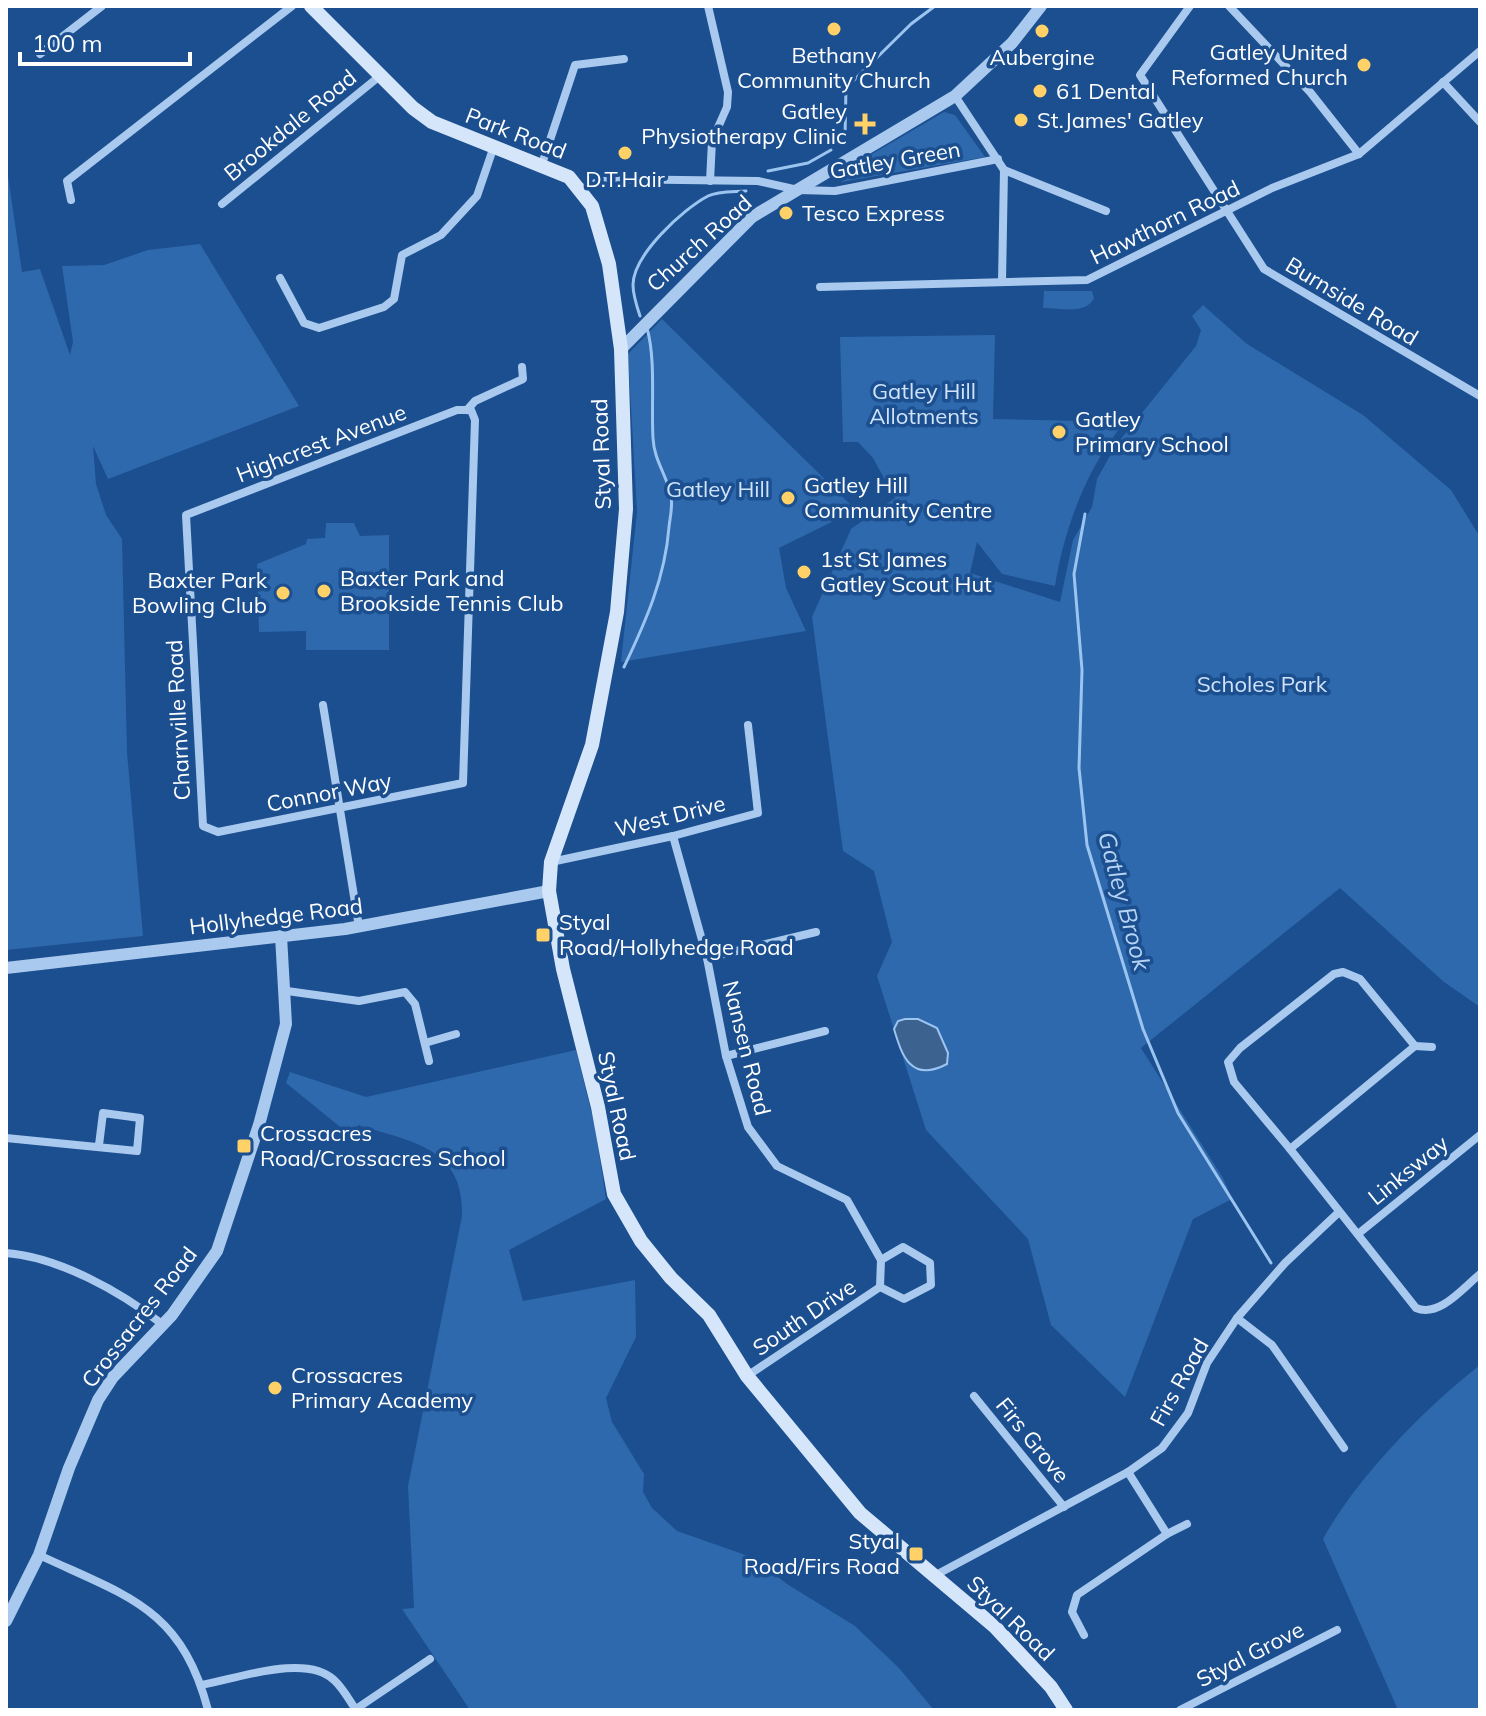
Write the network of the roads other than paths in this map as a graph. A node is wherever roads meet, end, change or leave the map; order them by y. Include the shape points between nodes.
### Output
1 (102, 6) edge
2 (292, 6) edge
3 (311, 6) edge
4 (708, 6) edge
5 (1041, 6) edge
6 (1190, 6) edge
7 (1229, 6) edge
8 (1480, 51) edge
9 (40, 54) dead end
10 (624, 59) dead end
11 (381, 75) junction
12 (1443, 82) junction
13 (955, 96) junction
14 (1480, 122) edge
15 (493, 149) junction
16 (1359, 154) junction
17 (998, 159) junction
18 (542, 164) junction
19 (1004, 170) junction
20 (710, 181) junction
21 (581, 189) junction
22 (798, 190) junction
23 (71, 200) dead end
24 (222, 204) dead end
25 (1106, 211) dead end
26 (1226, 213) junction
27 (280, 278) dead end
28 (1002, 282) junction
29 (820, 287) dead end
30 (621, 349) junction
31 (522, 367) dead end
32 (1480, 396) edge
33 (469, 410) junction
34 (186, 515) joint
35 (323, 705) dead end
36 (748, 725) dead end
37 (339, 809) junction
38 (203, 826) joint
39 (673, 836) junction
40 (551, 862) junction
41 (549, 891) junction
42 (359, 927) junction
43 (816, 932) dead end
44 (281, 936) junction
45 (707, 958) junction
46 (6, 968) edge
47 (287, 991) junction
48 (825, 1031) dead end
49 (456, 1034) dead end
50 (425, 1043) junction
51 (1415, 1046) junction
52 (1432, 1047) dead end
53 (726, 1056) junction
54 (429, 1061) dead end
55 (1480, 1135) edge
56 (6, 1138) edge
57 (99, 1145) junction
58 (1290, 1149) junction
59 (1339, 1212) junction
60 (1358, 1234) junction
61 (6, 1253) edge
62 (881, 1260) junction
63 (1480, 1274) edge
64 (880, 1287) junction
65 (1237, 1318) junction
66 (162, 1324) junction
67 (747, 1376) junction
68 (974, 1396) dead end
69 (1344, 1448) dead end
70 (1128, 1472) junction
71 (1064, 1507) junction
72 (1187, 1524) dead end
73 (1167, 1534) junction
74 (39, 1555) junction
75 (934, 1576) junction
76 (1061, 1609) dead end
77 (1072, 1612) junction
78 (6, 1621) edge
79 (1337, 1630) dead end
80 (1084, 1635) dead end
81 (430, 1659) dead end
82 (201, 1685) junction
83 (208, 1710) edge
84 (356, 1710) edge
85 (1066, 1710) edge
86 (1180, 1710) edge

1 - 9 street
2 - 23 street via 67,181
3 - 11 main road, Park Road
4 - 20 street via 728,92 712,141
5 - 13 street, Church Road via 1012,43
6 - 26 street, Burnside Road via 1140,75
7 - 16 street via 1310,92
8 - 12 street, Hawthorn Road
10 - 18 street via 575,65
11 - 15 main road, Park Road via 432,122
11 - 24 street, Brookdale Road
12 - 14 street
12 - 16 street, Hawthorn Road
13 - 17 street
13 - 22 street, Church Road
15 - 18 main road, Park Road
15 - 27 street via 477,196 441,235 402,255 394,299 384,307 319,328 304,323
16 - 26 street, Hawthorn Road via 1272,188
17 - 19 street
17 - 22 street, Gatley Green via 835,191
18 - 21 main road, Park Road
19 - 25 street
19 - 28 street
20 - 21 street, Gatley Green via 605,179
20 - 22 street, Gatley Green via 758,181
21 - 30 main road, Park Road via 604,240
22 - 30 street, Church Road via 752,217
26 - 28 street, Hawthorn Road via 1087,280
26 - 32 street, Burnside Road via 1264,269
28 - 29 street, Hawthorn Road
30 - 40 main road, Styal Road via 626,509 617,612 592,745
31 - 33 street, Highcrest Avenue via 523,379 475,401
33 - 34 street, Highcrest Avenue
33 - 37 street, Connor Way via 475,420 463,783
34 - 38 street, Charnville Road
35 - 37 street
36 - 39 street, West Drive via 758,813
37 - 38 street, Connor Way via 218,832
37 - 42 street
39 - 40 street, West Drive
39 - 45 street, Nansen Road
40 - 41 main road, Styal Road
41 - 42 street, Hollyhedge Road
41 - 67 main road, Styal Road via 614,1194 641,1241 709,1315
42 - 44 street, Hollyhedge Road
43 - 45 street
44 - 46 street, Hollyhedge Road
44 - 47 street, Crossacres Road
45 - 53 street, Nansen Road
47 - 50 street via 342,1001 405,992 415,1004
47 - 66 street, Crossacres Road via 276,1067 227,1224 200,1278
48 - 53 street
49 - 50 street
50 - 54 street
51 - 52 street
51 - 58 street
51 - 58 street, Linksway via 1360,979 1343,972 1240,1048 1228,1062 1234,1082
53 - 62 street, Nansen Road via 748,1127 777,1166 847,1200
55 - 60 street, Linksway
56 - 57 street
57 - 57 street via 137,1151 140,1118 103,1113
58 - 59 street, Linksway
59 - 60 street, Linksway
59 - 65 street, Firs Road
60 - 63 street, Linksway via 1410,1302 1425,1312 1435,1310
61 - 66 street via 65,1270
62 - 64 street, South Drive
62 - 64 street, South Drive via 903,1247 930,1263 931,1285 904,1299
64 - 67 street, South Drive
65 - 69 street via 1272,1345
65 - 70 street, Firs Road via 1207,1363 1188,1413 1162,1448
66 - 74 street, Crossacres Road via 98,1400
67 - 75 main road, Styal Road via 860,1513
68 - 71 street, Firs Grove
70 - 71 street, Firs Road
70 - 73 street
71 - 75 street, Firs Road
72 - 73 street
73 - 77 street via 1077,1595
74 - 78 street, Crossacres Road
74 - 82 street via 153,1611 182,1645
75 - 85 main road, Styal Road via 995,1627
76 - 77 street
77 - 80 street
79 - 86 street, Styal Grove
81 - 84 street
82 - 83 street
82 - 84 street via 294,1667 314,1669 333,1679

